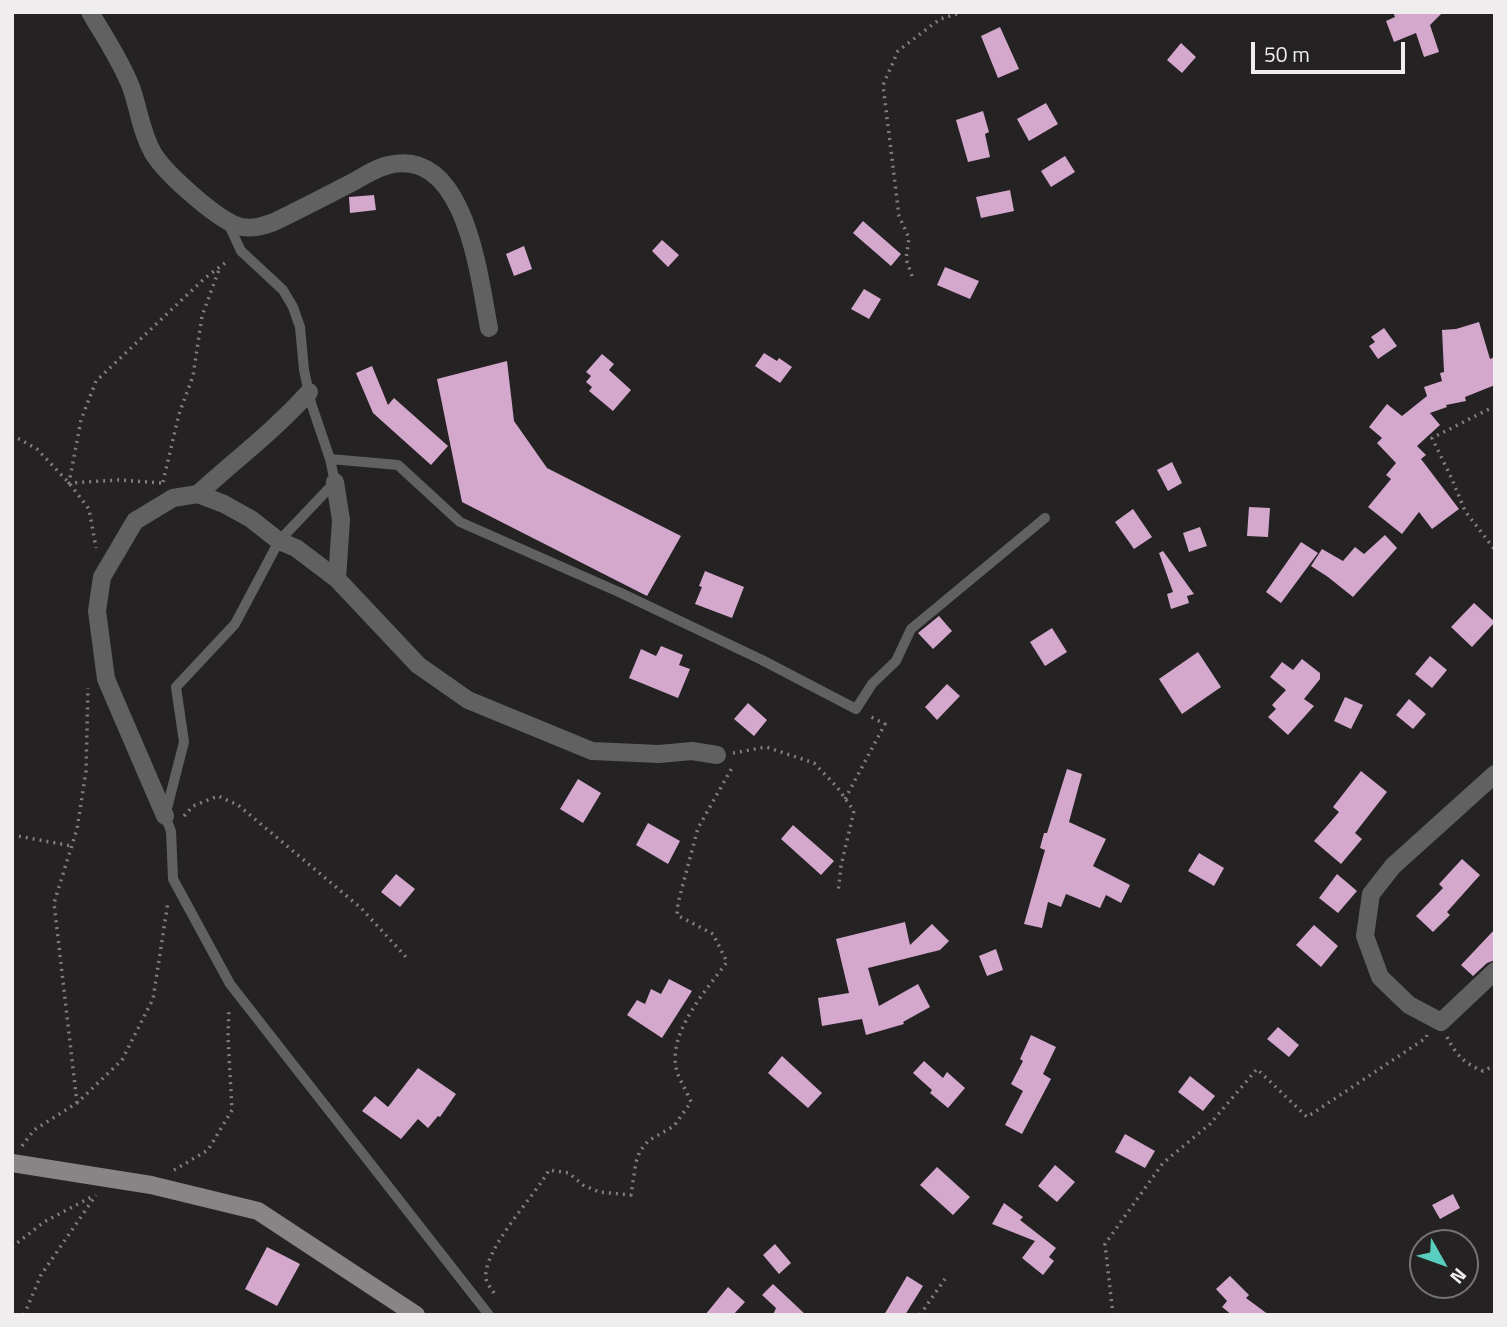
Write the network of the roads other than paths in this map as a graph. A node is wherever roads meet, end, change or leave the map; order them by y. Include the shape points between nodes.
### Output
1 (90, 12) edge
2 (226, 219) junction
3 (489, 328) dead end
4 (309, 393) junction
5 (330, 459) junction
6 (335, 482) junction
7 (198, 494) junction
8 (1045, 518) dead end
9 (279, 541) junction
10 (337, 579) junction
11 (718, 755) road end
12 (1495, 774) edge
13 (168, 823) junction
14 (1495, 971) edge
15 (13, 1163) edge
16 (416, 1315) edge
17 (489, 1315) edge

1 - 2 street via 125,74 153,153 209,209
2 - 3 street via 259,228 386,165 408,162 424,167 438,177 462,214
2 - 4 lane via 242,251 283,290 293,307
4 - 5 lane
4 - 7 street
5 - 6 lane
5 - 8 lane via 398,465 460,522 633,599 856,709 872,684 896,661 911,629
6 - 9 lane
6 - 10 street via 341,520
7 - 9 street via 251,519
7 - 13 street via 173,498 135,522 102,577 97,611 106,678
9 - 10 street
9 - 13 lane via 235,624 176,687 184,742
10 - 11 street via 418,666 468,700 592,751
12 - 14 street via 1393,866 1371,894 1365,936 1380,977 1409,1005 1435,1019
13 - 17 lane via 173,879 230,985
15 - 16 street via 151,1185 258,1210

